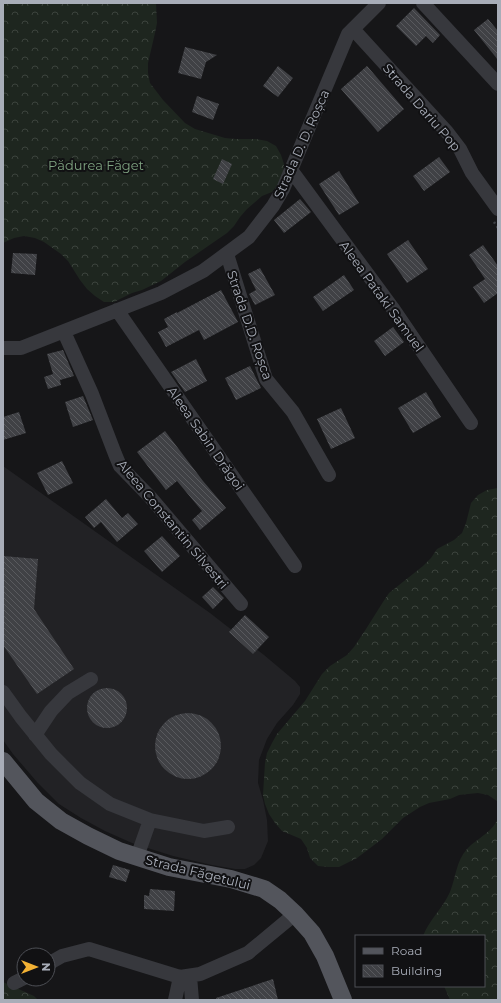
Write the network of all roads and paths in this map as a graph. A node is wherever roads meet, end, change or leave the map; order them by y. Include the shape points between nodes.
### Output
1 (379, 3) edge
2 (423, 3) edge
3 (353, 29) junction
4 (498, 84) edge
5 (291, 171) junction
6 (498, 209) edge
7 (226, 254) junction
8 (117, 310) junction
9 (64, 332) junction
10 (3, 348) edge
11 (471, 424) dead end
12 (329, 474) dead end
13 (295, 566) dead end
14 (241, 604) dead end
15 (91, 679) dead end
16 (3, 692) edge
17 (35, 735) junction
18 (3, 761) edge
19 (150, 820) junction
20 (228, 827) dead end
21 (137, 857) junction
22 (296, 914) junction
23 (56, 959) edge
24 (185, 977) junction
25 (175, 1000) edge
26 (192, 1000) edge
27 (343, 1000) edge

1 - 3 street, Strada D. D. Roșca
2 - 4 street
3 - 5 street, Strada D. D. Roșca via 348,34
3 - 6 street, Strada Dariu Pop via 447,132
5 - 7 street, Strada D. D. Roșca via 274,206 249,237
5 - 11 street, Aleea Pataki Samuel via 394,310
7 - 8 street, Strada D. D. Roșca via 203,271 161,293
7 - 12 street, Strada D.D. Roșca via 266,379 293,412
8 - 9 street, Strada D. D. Roșca
8 - 13 street, Aleea Sabin Drăgoi
9 - 10 street, Strada D. D. Roșca via 21,348
9 - 14 street, Aleea Constantin Silvestri via 120,466 151,498
15 - 17 street via 68,693
16 - 17 street
17 - 19 street via 80,783 110,804
18 - 21 main road, Strada Făgetului via 36,801 61,821 119,851
19 - 20 street via 204,831
19 - 21 street
21 - 22 main road, Strada Făgetului via 264,889
22 - 24 street via 248,953 200,974
22 - 27 main road, Strada Făgetului via 312,933 325,956
23 - 24 street via 89,949
24 - 25 street
24 - 26 street

